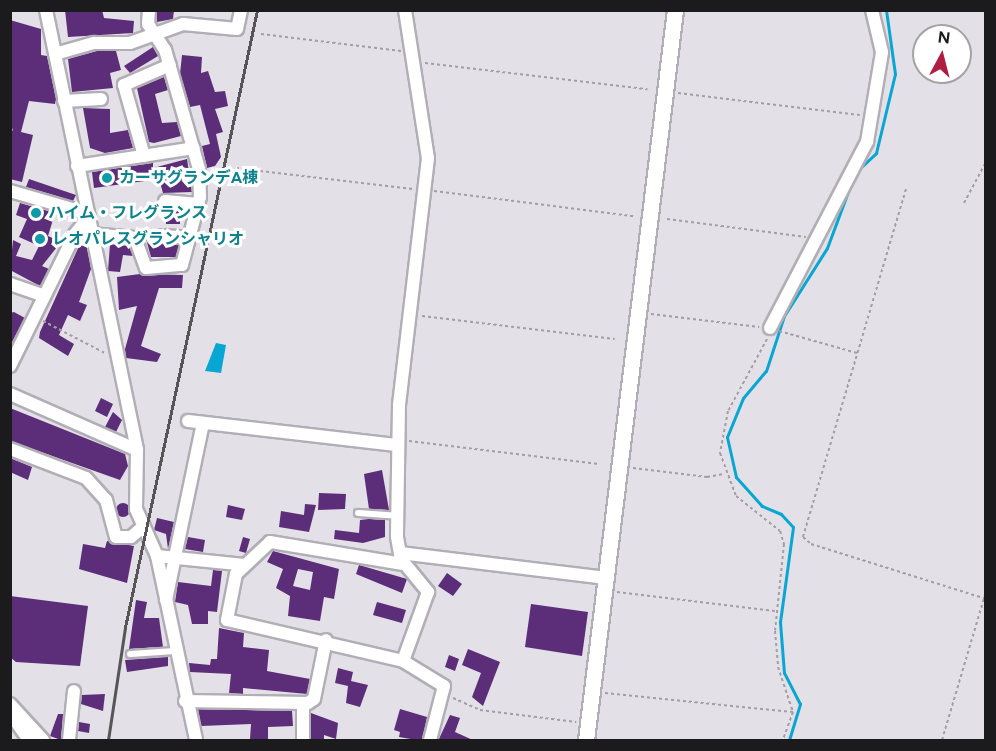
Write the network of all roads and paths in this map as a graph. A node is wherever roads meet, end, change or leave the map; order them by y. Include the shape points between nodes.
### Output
1 (46, 10) edge
2 (148, 10) edge
3 (184, 10) edge
4 (242, 10) edge
5 (405, 10) edge
6 (675, 10) edge
7 (872, 10) edge
8 (183, 24) junction
9 (261, 34) dead end
10 (154, 36) junction
11 (409, 52) junction
12 (55, 54) junction
13 (170, 65) junction
14 (411, 67) junction
15 (647, 89) dead end
16 (677, 93) dead end
17 (101, 99) dead end
18 (64, 100) junction
19 (875, 117) junction
20 (194, 148) junction
21 (144, 156) junction
22 (986, 162) edge
23 (77, 166) junction
24 (236, 168) dead end
25 (906, 189) dead end
26 (426, 190) junction
27 (10, 191) edge
28 (165, 201) dead end
29 (198, 204) junction
30 (964, 204) dead end
31 (87, 216) junction
32 (633, 216) dead end
33 (667, 219) dead end
34 (91, 234) junction
35 (164, 236) dead end
36 (189, 238) junction
37 (821, 239) junction
38 (10, 284) edge
39 (45, 296) junction
40 (638, 313) junction
41 (35, 316) junction
42 (410, 317) junction
43 (770, 328) junction
44 (615, 339) dead end
45 (857, 353) junction
46 (117, 359) junction
47 (10, 366) edge
48 (10, 394) edge
49 (188, 421) dead end
50 (204, 423) junction
51 (397, 442) junction
52 (10, 448) edge
53 (137, 450) junction
54 (599, 464) dead end
55 (633, 468) dead end
56 (724, 474) junction
57 (358, 513) dead end
58 (397, 516) junction
59 (143, 527) junction
60 (157, 556) junction
61 (178, 558) junction
62 (402, 559) junction
63 (245, 565) junction
64 (606, 579) junction
65 (986, 591) edge
66 (617, 592) dead end
67 (984, 598) edge
68 (165, 601) junction
69 (775, 611) junction
70 (326, 640) junction
71 (175, 651) junction
72 (130, 654) dead end
73 (404, 661) junction
74 (74, 691) dead end
75 (605, 693) dead end
76 (442, 694) junction
77 (185, 701) junction
78 (303, 703) junction
79 (10, 704) edge
80 (793, 712) junction
81 (10, 713) edge
82 (588, 723) junction
83 (29, 741) edge
84 (42, 741) edge
85 (69, 741) edge
86 (196, 741) edge
87 (303, 741) edge
88 (430, 741) edge
89 (586, 741) edge
90 (783, 741) edge
91 (942, 741) edge

1 - 12 street
2 - 10 street
3 - 8 street
4 - 8 street via 237,29
5 - 11 street
6 - 40 street
7 - 19 street via 882,52
8 - 10 street
9 - 11 path
10 - 12 street
10 - 13 street
11 - 14 street
12 - 18 street
13 - 20 street
13 - 21 street via 124,85
14 - 15 path via 424,62
14 - 26 street via 428,158
16 - 19 path
17 - 18 street
18 - 23 street
19 - 37 street
20 - 21 street
20 - 29 street
21 - 23 street
22 - 30 path
23 - 31 street
24 - 26 path
25 - 45 path
26 - 32 path
26 - 42 street
27 - 31 street
28 - 29 street
29 - 36 street
31 - 34 street
31 - 39 street
33 - 37 path
34 - 36 street via 135,238 146,268 182,265
34 - 46 street
35 - 36 street
37 - 43 street
38 - 39 street
39 - 41 street
40 - 43 path
40 - 64 street
41 - 46 path
41 - 47 street
42 - 44 path
42 - 51 street
43 - 45 path
43 - 56 path via 766,346 725,419 720,453
45 - 67 path via 803,537 811,544
46 - 53 street
48 - 53 street
49 - 50 street
50 - 51 street
50 - 61 street
51 - 54 path
51 - 58 street
52 - 59 street via 86,478 106,500 116,537 130,537
53 - 59 street via 136,509
55 - 56 path via 707,477
56 - 69 path via 736,496 780,531 784,544
57 - 58 lane
58 - 62 street
59 - 60 street
60 - 61 street
60 - 68 street
61 - 63 street
61 - 68 street
62 - 63 street via 274,542
62 - 64 street
62 - 73 street via 428,592
63 - 70 street via 234,578 230,623
64 - 82 street
65 - 67 path
66 - 69 path
67 - 91 path
68 - 71 street
69 - 80 path via 778,667
70 - 73 street
70 - 78 street via 314,699
71 - 72 lane
71 - 77 street
73 - 76 street via 440,680
74 - 85 street
75 - 80 path
76 - 82 path via 480,710
76 - 88 street
77 - 78 street
77 - 86 street
78 - 87 street
79 - 84 street
80 - 90 path
81 - 83 street
82 - 89 street

